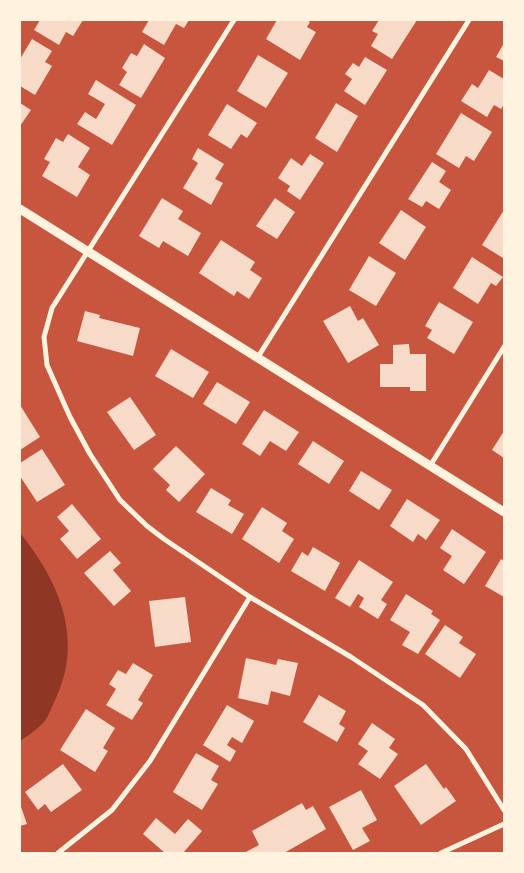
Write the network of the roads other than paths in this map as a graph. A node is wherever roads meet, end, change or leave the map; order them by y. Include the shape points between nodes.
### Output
1 (234, 20) edge
2 (469, 20) edge
3 (20, 209) edge
4 (87, 251) junction
5 (504, 347) edge
6 (258, 357) junction
7 (430, 466) junction
8 (504, 512) edge
9 (250, 597) junction
10 (504, 810) edge
11 (504, 824) edge
12 (58, 853) edge
13 (441, 853) edge

1 - 4 street
2 - 6 street
3 - 4 street
4 - 6 street
4 - 9 street via 52,308 44,337 47,365 70,417 106,480 132,512 164,539
5 - 7 street
6 - 7 street
7 - 8 street
9 - 10 street via 423,705 466,749
9 - 12 street via 150,761 112,810
11 - 13 street

